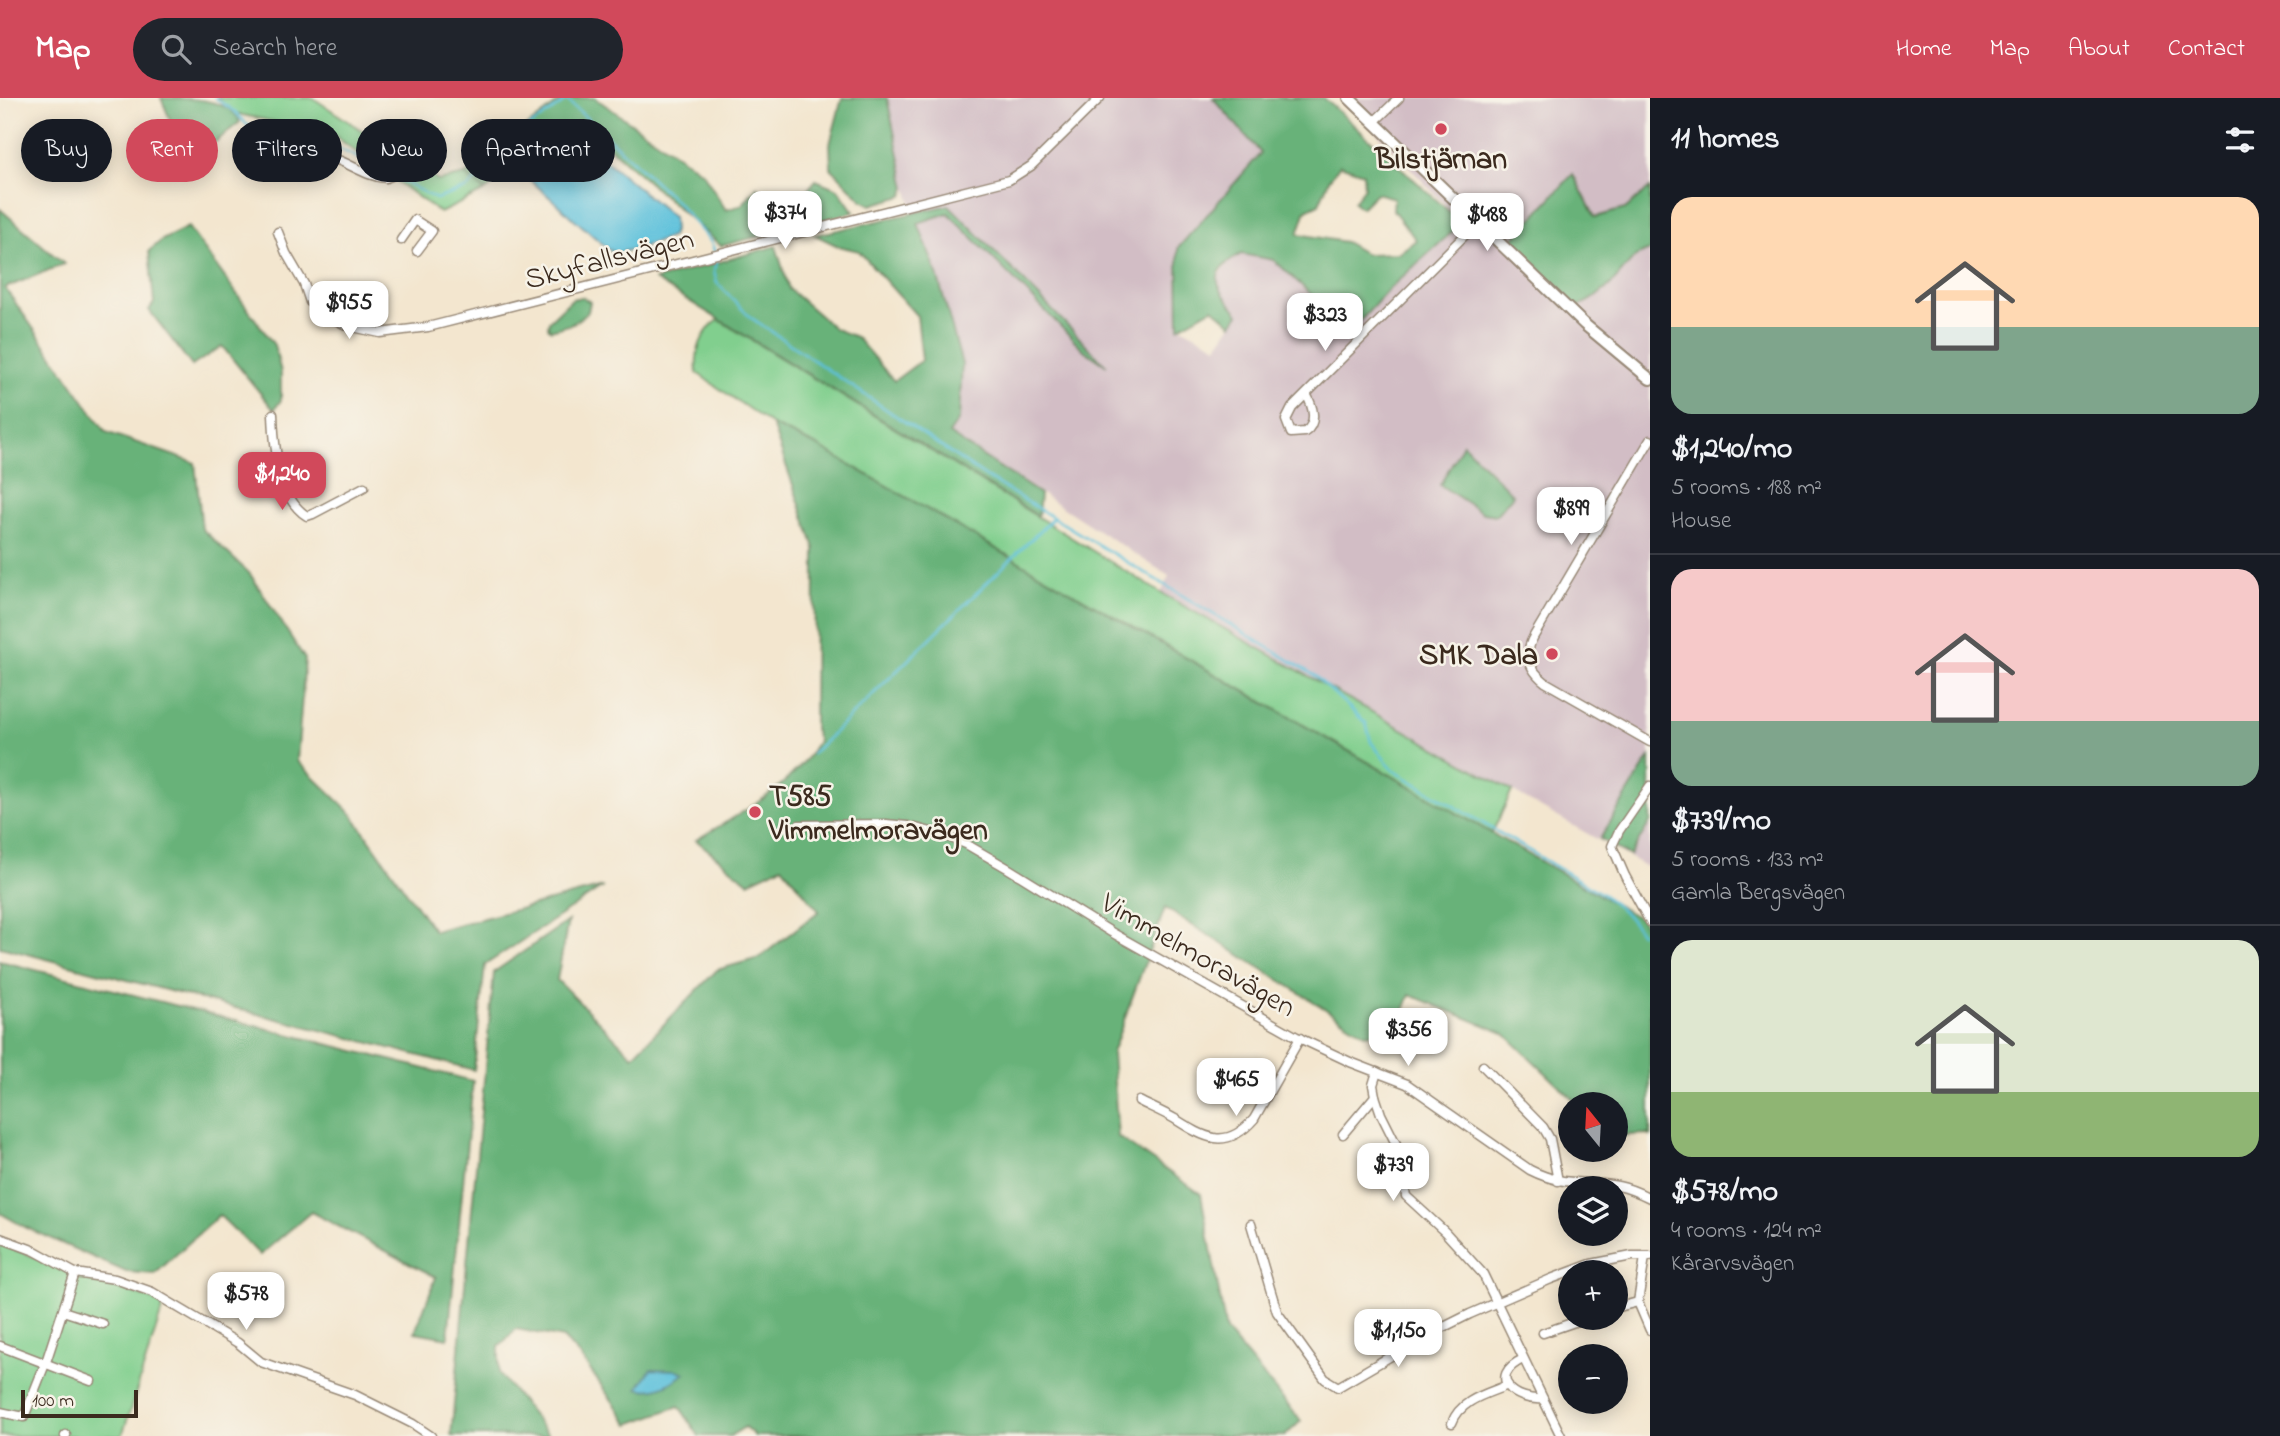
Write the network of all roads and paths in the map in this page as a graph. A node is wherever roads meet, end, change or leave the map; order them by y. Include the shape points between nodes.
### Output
1 (1100, 98) edge
2 (1349, 98) edge
3 (1399, 98) edge
4 (1374, 122) junction
5 (1478, 222) junction
6 (278, 232) dead end
7 (401, 240) dead end
8 (417, 251) dead end
9 (1650, 379) edge
10 (1306, 394) junction
11 (273, 414) dead end
12 (1650, 440) edge
13 (364, 487) dead end
14 (1650, 742) edge
15 (1650, 786) edge
16 (799, 825) dead end
17 (1650, 922) edge
18 (1300, 1038) junction
19 (1483, 1066) dead end
20 (1377, 1072) junction
21 (1375, 1096) junction
22 (1139, 1101) dead end
23 (1343, 1134) dead end
24 (1558, 1181) joint
25 (1628, 1189) edge
26 (1650, 1198) edge
27 (1251, 1224) dead end
28 (0, 1238) edge
29 (1648, 1256) edge
30 (75, 1273) junction
31 (1638, 1301) junction
32 (1496, 1303) junction
33 (1628, 1304) edge
34 (63, 1311) junction
35 (103, 1324) dead end
36 (1558, 1328) edge
37 (1650, 1330) edge
38 (1543, 1334) dead end
39 (0, 1346) edge
40 (1523, 1359) junction
41 (45, 1362) junction
42 (91, 1381) dead end
43 (1508, 1385) junction
44 (1543, 1399) junction
45 (0, 1412) edge
46 (1452, 1423) dead end
47 (431, 1436) edge
48 (1560, 1436) edge

1 - 6 street, Skyfallsvägen via 1027,170 1009,180 428,327 380,333 336,320 310,302
2 - 4 street
3 - 4 street
4 - 5 street
5 - 9 street via 1584,324
5 - 10 street
7 - 8 street via 415,220 432,231
10 - 10 street via 1286,416 1292,433 1306,432 1311,426 1313,415
11 - 13 street via 274,450 298,511 313,514
12 - 14 street via 1528,653 1533,670 1545,682
15 - 17 street via 1612,846
16 - 18 street, Vimmelmoravägen via 908,826 966,844
18 - 20 street, Vimmelmoravägen
18 - 22 street via 1254,1119 1230,1137 1205,1137
19 - 24 street via 1543,1127 1550,1139
20 - 21 street
20 - 24 street, Vimmelmoravägen via 1407,1084 1514,1160
21 - 23 street
21 - 32 street via 1398,1148 1406,1196 1480,1270
25 - 26 street, Vimmelmoravägen
27 - 32 street via 1278,1312 1325,1379 1335,1386
28 - 30 street
29 - 31 street
29 - 32 street via 1576,1269
30 - 34 street
30 - 47 street via 115,1279 152,1292 238,1343 261,1362 355,1395
31 - 33 street
31 - 37 street
32 - 40 street
34 - 35 street
34 - 41 street
36 - 38 street
39 - 41 street
40 - 43 street via 1508,1367 1504,1374
40 - 44 street
41 - 42 street
41 - 45 street via 24,1417
43 - 44 street via 1532,1400
43 - 46 street via 1460,1408
44 - 48 street

